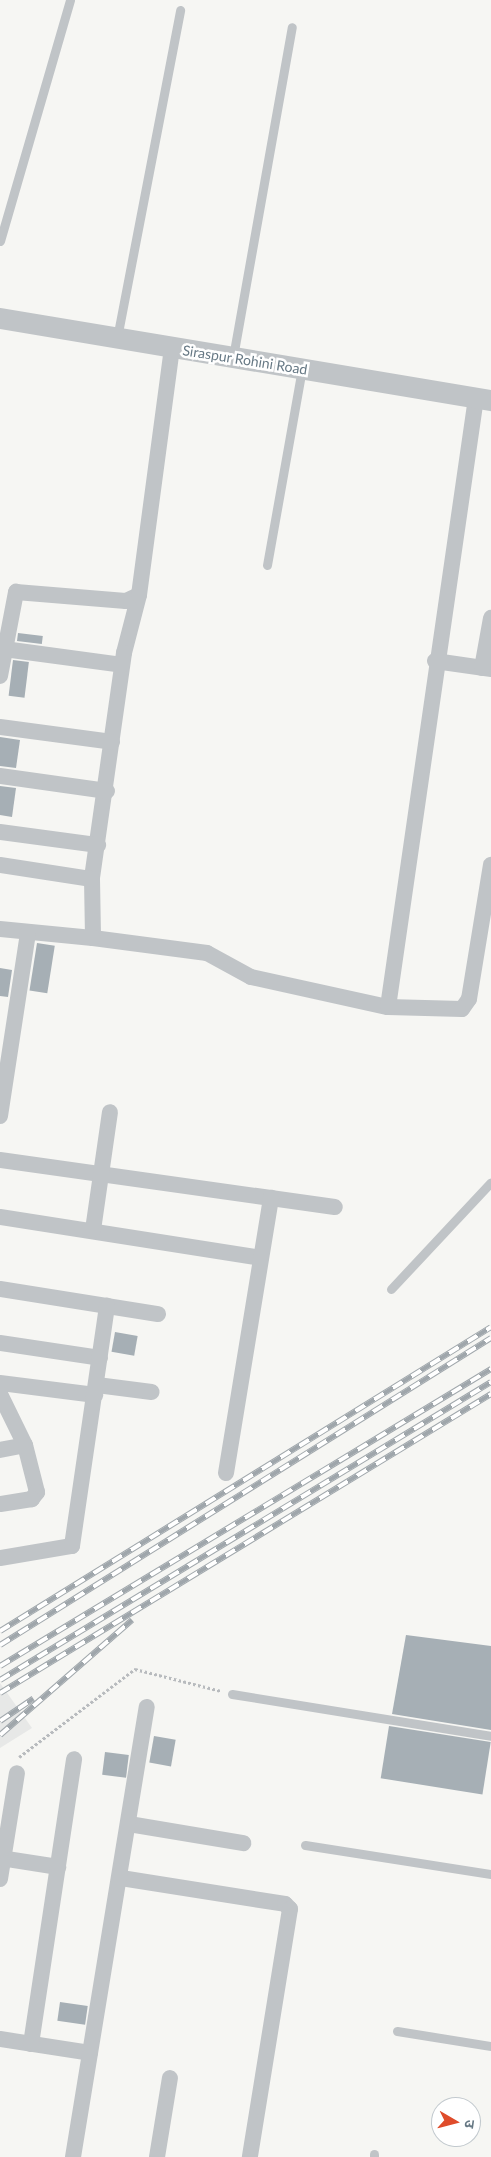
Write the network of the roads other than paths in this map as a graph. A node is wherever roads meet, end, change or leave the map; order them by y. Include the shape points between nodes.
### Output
1 (70, 0) edge
2 (180, 10) dead end
3 (292, 27) dead end
4 (0, 241) edge
5 (0, 318) edge
6 (117, 338) junction
7 (172, 348) junction
8 (233, 358) junction
9 (302, 369) junction
10 (484, 399) edge
11 (267, 565) dead end
12 (139, 595) junction
13 (491, 618) edge
14 (3, 643) edge
15 (435, 661) junction
16 (122, 665) junction
17 (487, 669) edge
18 (0, 676) edge
19 (0, 727) edge
20 (112, 742) junction
21 (0, 776) edge
22 (107, 791) junction
23 (0, 832) edge
24 (98, 845) junction
25 (0, 865) edge
26 (491, 865) edge
27 (92, 879) junction
28 (0, 929) edge
29 (28, 933) junction
30 (93, 938) junction
31 (388, 1007) junction
32 (5, 1056) edge
33 (110, 1112) dead end
34 (0, 1116) edge
35 (0, 1160) edge
36 (102, 1173) junction
37 (491, 1182) edge
38 (271, 1198) junction
39 (335, 1207) dead end
40 (0, 1217) edge
41 (93, 1230) junction
42 (261, 1258) junction
43 (0, 1289) edge
44 (391, 1289) dead end
45 (107, 1306) junction
46 (158, 1314) dead end
47 (0, 1343) edge
48 (100, 1358) junction
49 (0, 1384) edge
50 (96, 1390) junction
51 (152, 1392) dead end
52 (0, 1394) edge
53 (25, 1445) junction
54 (0, 1450) edge
55 (226, 1473) dead end
56 (0, 1504) edge
57 (0, 1558) edge
58 (232, 1694) road end
59 (147, 1707) dead end
60 (491, 1736) edge
61 (74, 1759) dead end
62 (17, 1773) dead end
63 (129, 1824) junction
64 (243, 1843) dead end
65 (305, 1845) dead end
66 (2, 1858) edge
67 (58, 1867) junction
68 (491, 1874) edge
69 (121, 1878) junction
70 (0, 1879) edge
71 (396, 2031) dead end
72 (0, 2039) edge
73 (31, 2044) junction
74 (491, 2046) edge
75 (90, 2053) junction
76 (170, 2078) dead end
77 (73, 2157) edge
78 (157, 2157) edge
79 (250, 2157) edge

1 - 4 lane
2 - 6 lane
3 - 8 lane
5 - 6 street, Siraspur Rohini Road
6 - 7 street, Siraspur Rohini Road
7 - 8 street, Siraspur Rohini Road
7 - 12 street
8 - 9 street, Siraspur Rohini Road
9 - 10 street, Siraspur Rohini Road
9 - 11 lane
10 - 15 street
12 - 14 street via 126,601 16,592
12 - 16 street
13 - 17 street
14 - 16 street
14 - 18 street
15 - 17 street
15 - 31 street
16 - 20 street
19 - 20 street
20 - 22 street
21 - 22 street
22 - 24 street
23 - 24 street
24 - 27 street
25 - 27 street
26 - 31 street via 468,1004 451,1011
27 - 30 street
28 - 29 street
29 - 30 street
29 - 32 street
30 - 31 street via 207,953 251,977
32 - 34 street
33 - 36 street
35 - 36 street
36 - 38 street
36 - 41 street
37 - 44 lane
38 - 39 street
38 - 42 street
40 - 41 street
41 - 42 street
42 - 55 street
43 - 45 street
45 - 46 street
45 - 48 street
47 - 48 street
48 - 50 street
49 - 50 street
50 - 51 street
50 - 57 street via 72,1546
52 - 53 street
53 - 54 street
53 - 56 street via 37,1496
58 - 60 lane
59 - 63 street
61 - 67 street
62 - 66 street
63 - 64 street
63 - 69 street
65 - 68 lane
66 - 67 street
66 - 70 street
67 - 73 street
69 - 75 street
69 - 79 street via 285,1904 290,1910
71 - 74 lane
72 - 73 street
73 - 75 street
75 - 77 street
76 - 78 street

